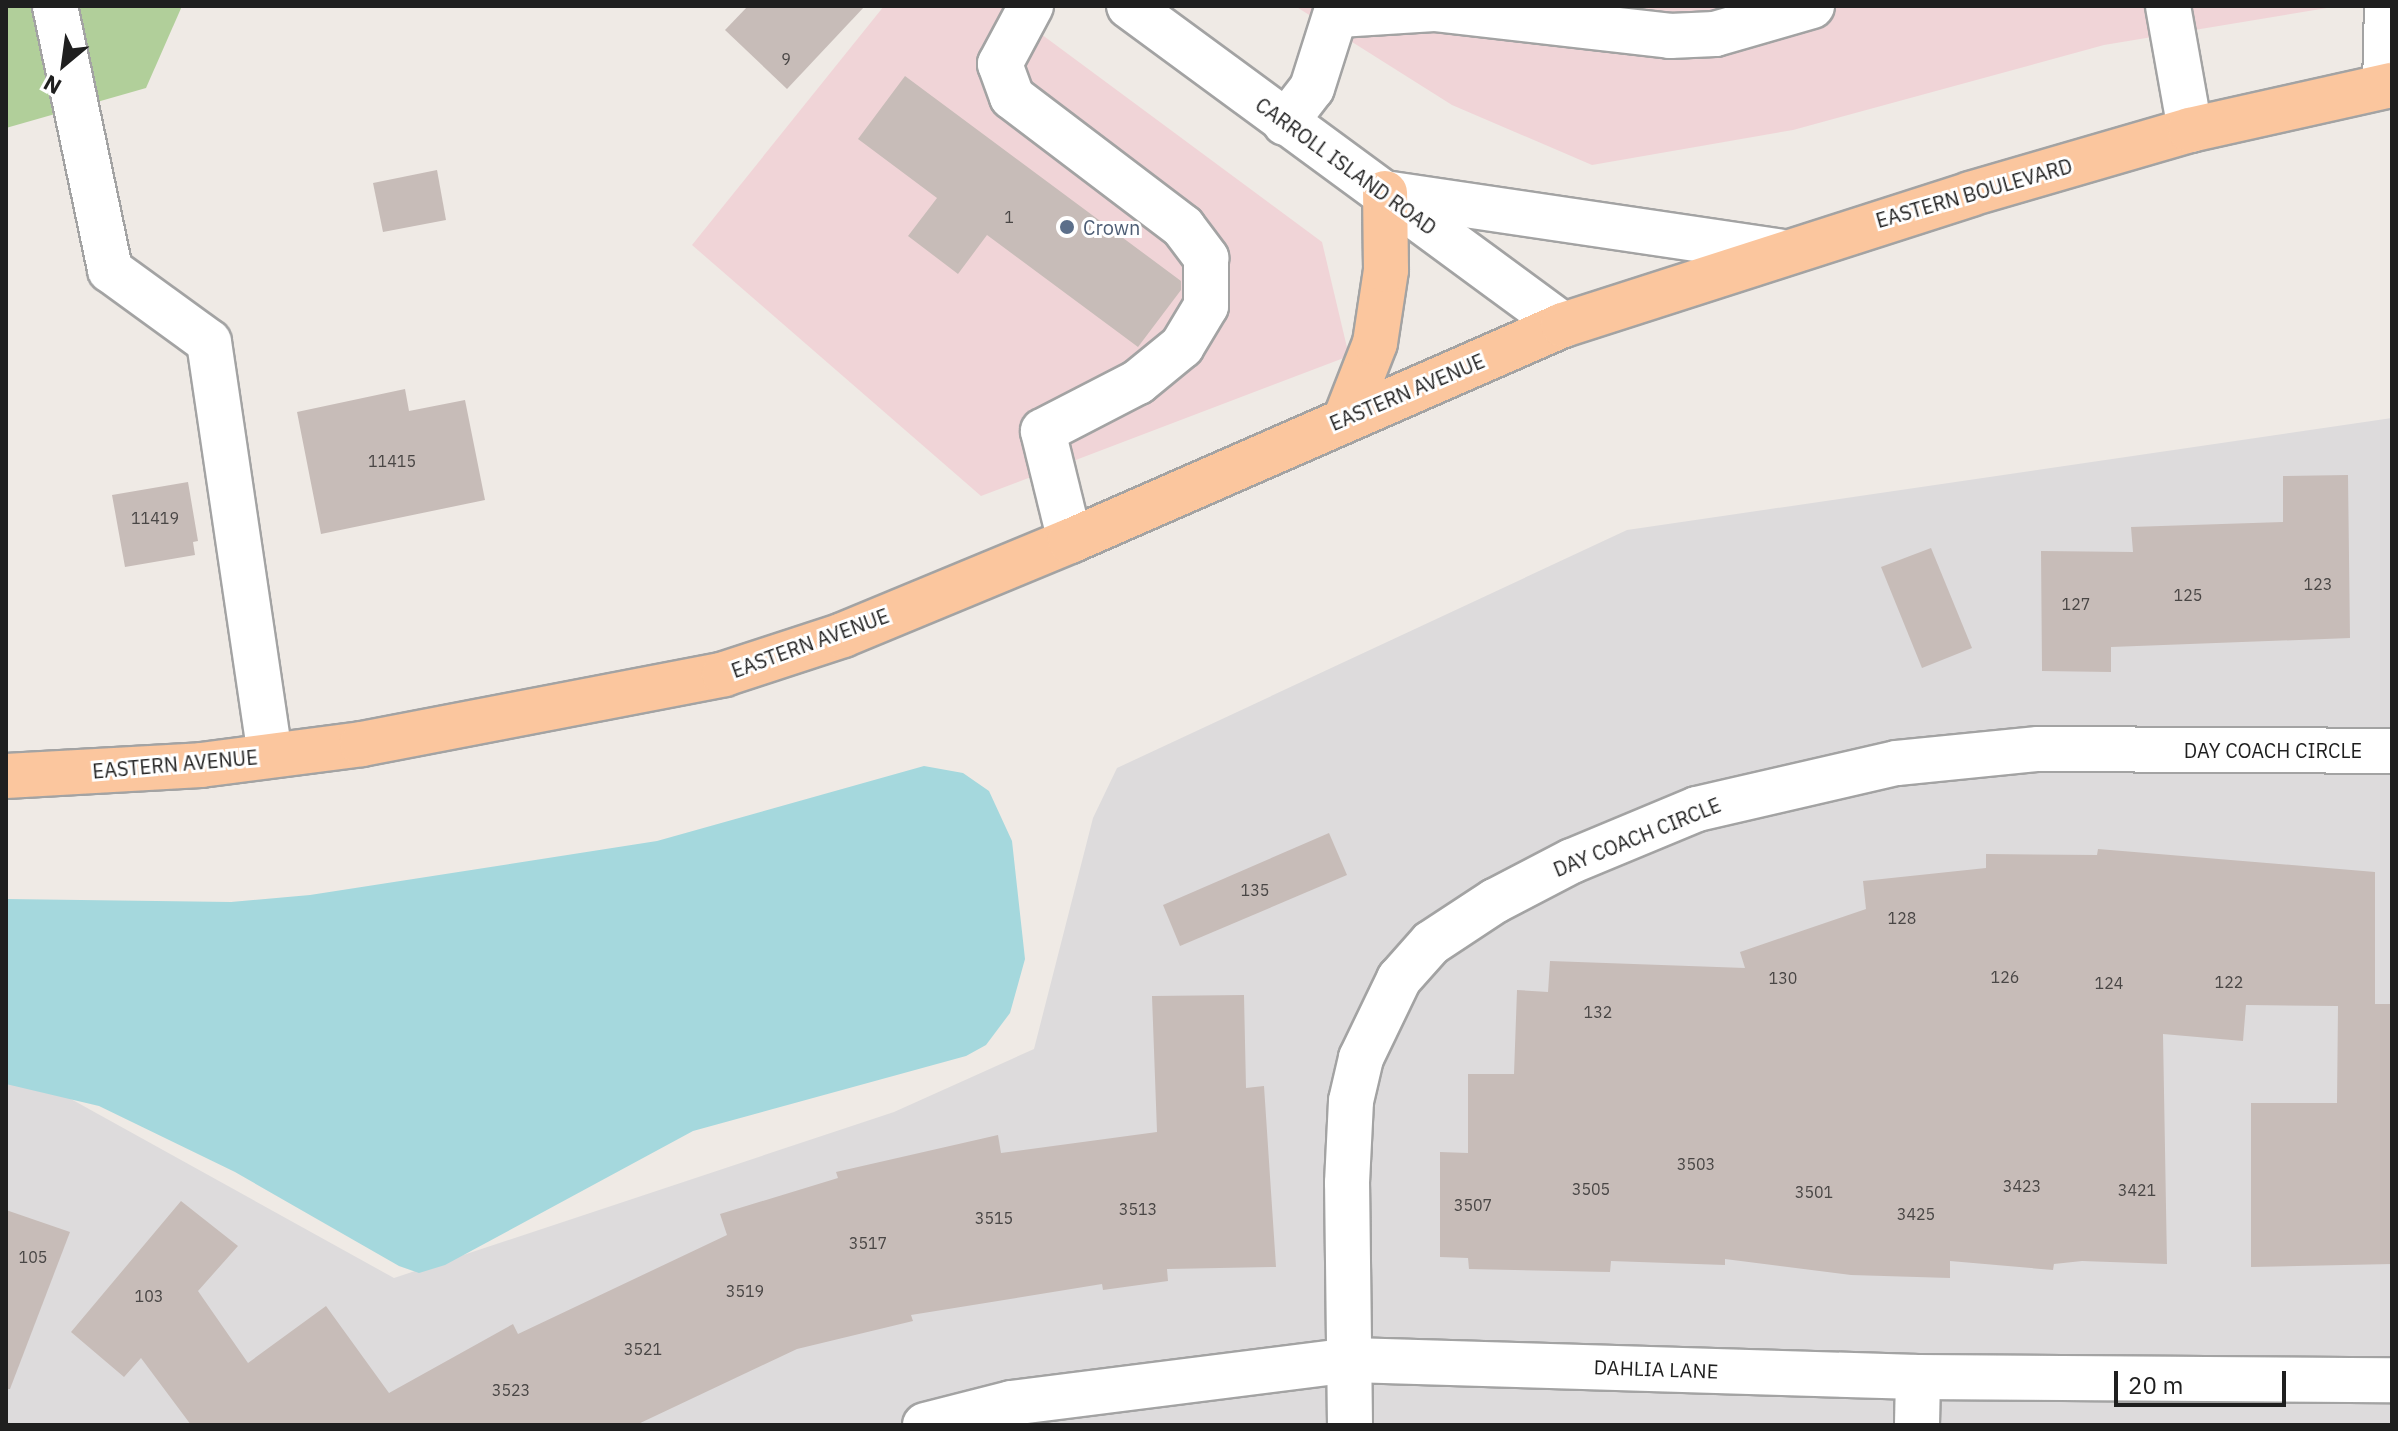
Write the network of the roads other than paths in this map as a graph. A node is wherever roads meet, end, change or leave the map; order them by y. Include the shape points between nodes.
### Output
1 (55, 6) edge
2 (1031, 6) edge
3 (1129, 6) edge
4 (1812, 6) edge
5 (2168, 6) edge
6 (2387, 6) edge
7 (1338, 11) edge
8 (1712, 20) edge
9 (2388, 86) edge
10 (1285, 123) junction
11 (2190, 130) junction
12 (1385, 193) junction
13 (1779, 251) junction
14 (1563, 325) junction
15 (1346, 417) junction
16 (1070, 541) junction
17 (2392, 751) edge
18 (270, 755) junction
19 (6, 776) edge
20 (1351, 1360) junction
21 (1918, 1377) junction
22 (2392, 1380) edge
23 (925, 1425) edge
24 (1350, 1425) edge
25 (1917, 1425) edge

1 - 18 street via 110,270 209,342
2 - 16 street via 1000,64 1012,97 1183,227 1206,258 1206,306 1182,346 1138,382 1043,431
3 - 10 street, CARROLL ISLAND ROAD
4 - 8 street
5 - 11 street
6 - 9 street
7 - 8 street via 1434,9 1670,36
7 - 10 street via 1312,88
9 - 11 main road, EASTERN BOULEVARD
10 - 12 street, CARROLL ISLAND ROAD
11 - 13 main road, EASTERN BOULEVARD
12 - 13 street
12 - 14 street, CARROLL ISLAND ROAD
12 - 15 main road via 1386,270 1375,343
13 - 14 main road, EASTERN BOULEVARD
14 - 15 main road, EASTERN AVENUE
15 - 16 main road, EASTERN AVENUE
16 - 18 main road, EASTERN AVENUE via 843,635 724,674 614,699
17 - 20 street, DAY COACH CIRCLE via 2038,749 1883,765 1697,809 1572,861 1495,901 1431,943 1399,979 1361,1058 1351,1101 1347,1183
18 - 19 main road, EASTERN AVENUE
20 - 21 street, DAHLIA LANE
20 - 23 street, DAHLIA LANE via 1011,1403
20 - 24 street, DAY COACH CIRCLE
21 - 22 street, DAHLIA LANE
21 - 25 street

